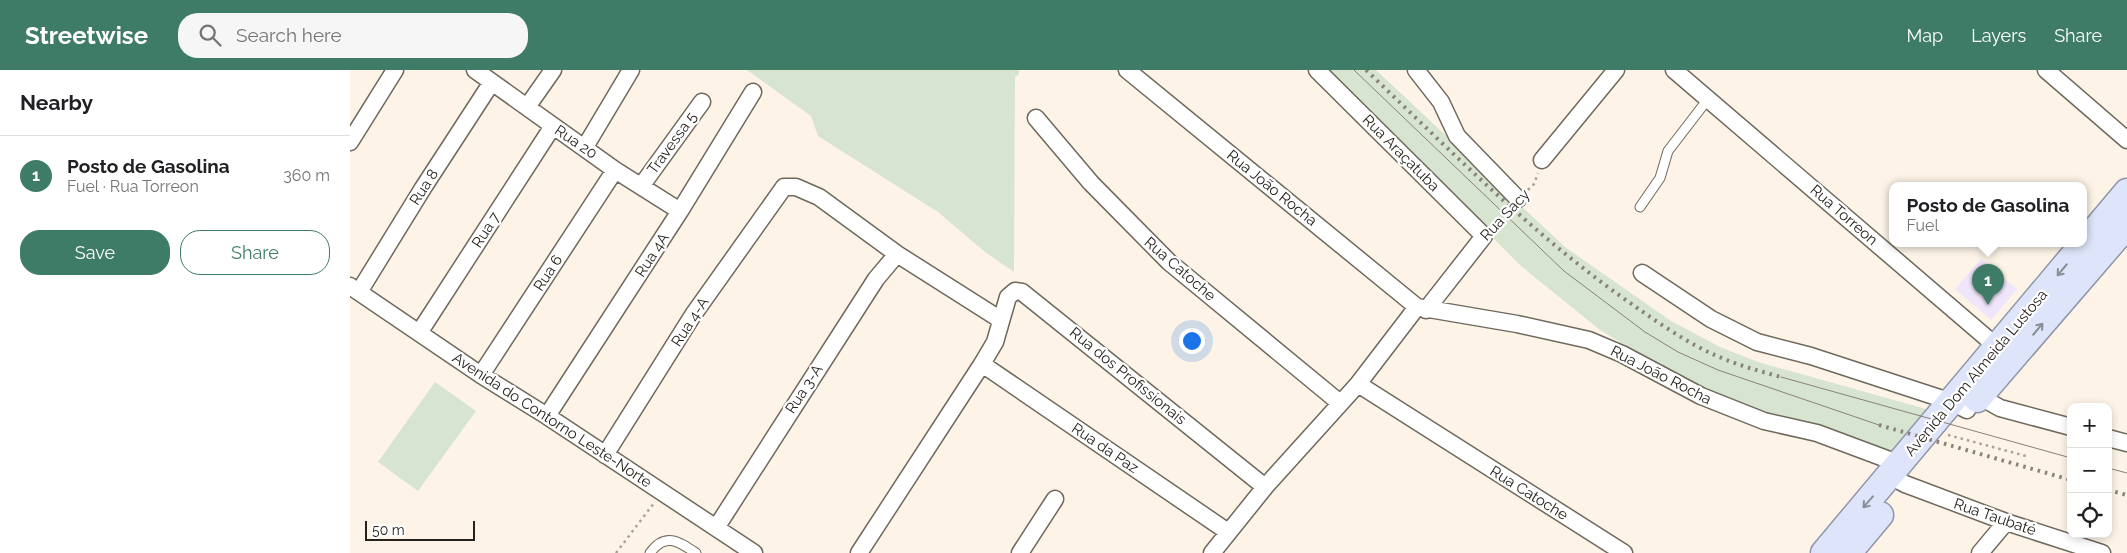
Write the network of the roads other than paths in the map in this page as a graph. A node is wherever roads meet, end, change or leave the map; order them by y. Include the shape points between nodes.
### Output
1 (396, 70) edge
2 (475, 70) edge
3 (553, 70) edge
4 (631, 70) edge
5 (1127, 70) edge
6 (1317, 70) edge
7 (1416, 70) edge
8 (1616, 70) edge
9 (1674, 70) edge
10 (2046, 70) edge
11 (492, 82) junction
12 (753, 92) dead end
13 (1708, 98) junction
14 (702, 102) dead end
15 (527, 107) junction
16 (1036, 118) dead end
17 (553, 126) junction
18 (2127, 140) edge
19 (350, 142) edge
20 (585, 147) junction
21 (1542, 160) road end
22 (616, 170) junction
23 (642, 185) junction
24 (2127, 192) edge
25 (1518, 199) road end
26 (1640, 207) dead end
27 (680, 211) junction
28 (2127, 226) edge
29 (1484, 236) joint
30 (2087, 245) edge
31 (2086, 247) edge
32 (897, 254) junction
33 (1642, 273) dead end
34 (354, 289) edge
35 (1421, 308) junction
36 (1001, 320) junction
37 (419, 333) junction
38 (2005, 355) junction
39 (982, 364) junction
40 (481, 376) junction
41 (1358, 384) junction
42 (1966, 399) junction
43 (1340, 403) junction
44 (547, 416) junction
45 (2067, 427) edge
46 (2112, 439) edge
47 (2127, 443) edge
48 (605, 455) junction
49 (1898, 475) junction
50 (1265, 487) junction
51 (1055, 500) dead end
52 (2006, 522) junction
53 (716, 528) junction
54 (1228, 532) junction
55 (650, 553) edge
56 (696, 553) edge
57 (754, 553) edge
58 (859, 553) edge
59 (1020, 553) edge
60 (1212, 553) edge
61 (1624, 553) edge
62 (1824, 553) edge
63 (1848, 553) edge
64 (1980, 553) edge
65 (2102, 553) edge

1 - 19 street
2 - 11 street, Rua 20
3 - 15 street
4 - 20 street
5 - 35 street, Rua João Rocha
6 - 29 street, Rua Araçatuba
7 - 25 street via 1441,102 1457,136
8 - 21 street
9 - 13 street, Rua Torreon
10 - 18 street
11 - 15 street, Rua 20
11 - 34 street, Rua 8
12 - 27 street, Rua 4A
13 - 26 lane via 1668,151 1660,178
13 - 38 street, Rua Torreon
14 - 23 street, Travessa 5
15 - 17 street, Rua 20
16 - 43 street, Rua Catoche via 1091,183 1169,262
17 - 20 street, Rua 20
17 - 37 street, Rua 7
20 - 22 street, Rua 20
22 - 23 street, Rua 20
22 - 40 street, Rua 6
23 - 27 street, Rua 20
24 -> 30 main road, Avenida Dom Almeida Lustosa
27 - 44 street, Rua 4A
38 -> 28 main road, Avenida Dom Almeida Lustosa
29 - 35 street, Rua Sacy
31 -> 38 main road, Avenida Dom Almeida Lustosa
32 - 36 street
32 - 48 street, Rua 4-A via 819,197 796,187 788,186 779,191 693,316
32 - 53 street, Rua 3-A via 871,287
33 - 42 street via 1711,319 1756,342
34 - 37 street, Avenida do Contorno Leste-Norte
35 - 41 street
35 - 49 street, Rua João Rocha via 1589,340 1701,396 1764,422 1817,433
36 - 39 street, Rua dos Profissionais via 995,342
36 - 50 street, Rua dos Profissionais via 1008,297 1015,291 1022,292
37 - 40 street, Avenida do Contorno Leste-Norte
38 - 42 main road, Avenida Dom Almeida Lustosa
39 - 54 street, Rua da Paz
39 - 58 street, Rua dos Profissionais
40 - 44 street, Avenida do Contorno Leste-Norte
41 - 43 street
41 - 61 street, Rua Catoche
42 - 45 street
42 - 49 main road, Avenida Dom Almeida Lustosa
42 - 49 main road, Avenida Dom Almeida Lustosa via 1946,435
43 - 50 street
44 - 48 street, Avenida do Contorno Leste-Norte
46 - 47 street
48 - 53 street, Avenida do Contorno Leste-Norte
49 - 52 street, Rua Taubaté
49 -> 62 main road, Avenida Dom Almeida Lustosa
49 - 63 main road, Avenida Dom Almeida Lustosa
50 - 54 street
51 - 59 street
52 - 64 street
52 - 65 street, Rua Taubaté
53 - 57 street, Avenida do Contorno Leste-Norte
54 - 60 street
55 - 56 lane via 665,540 683,544

